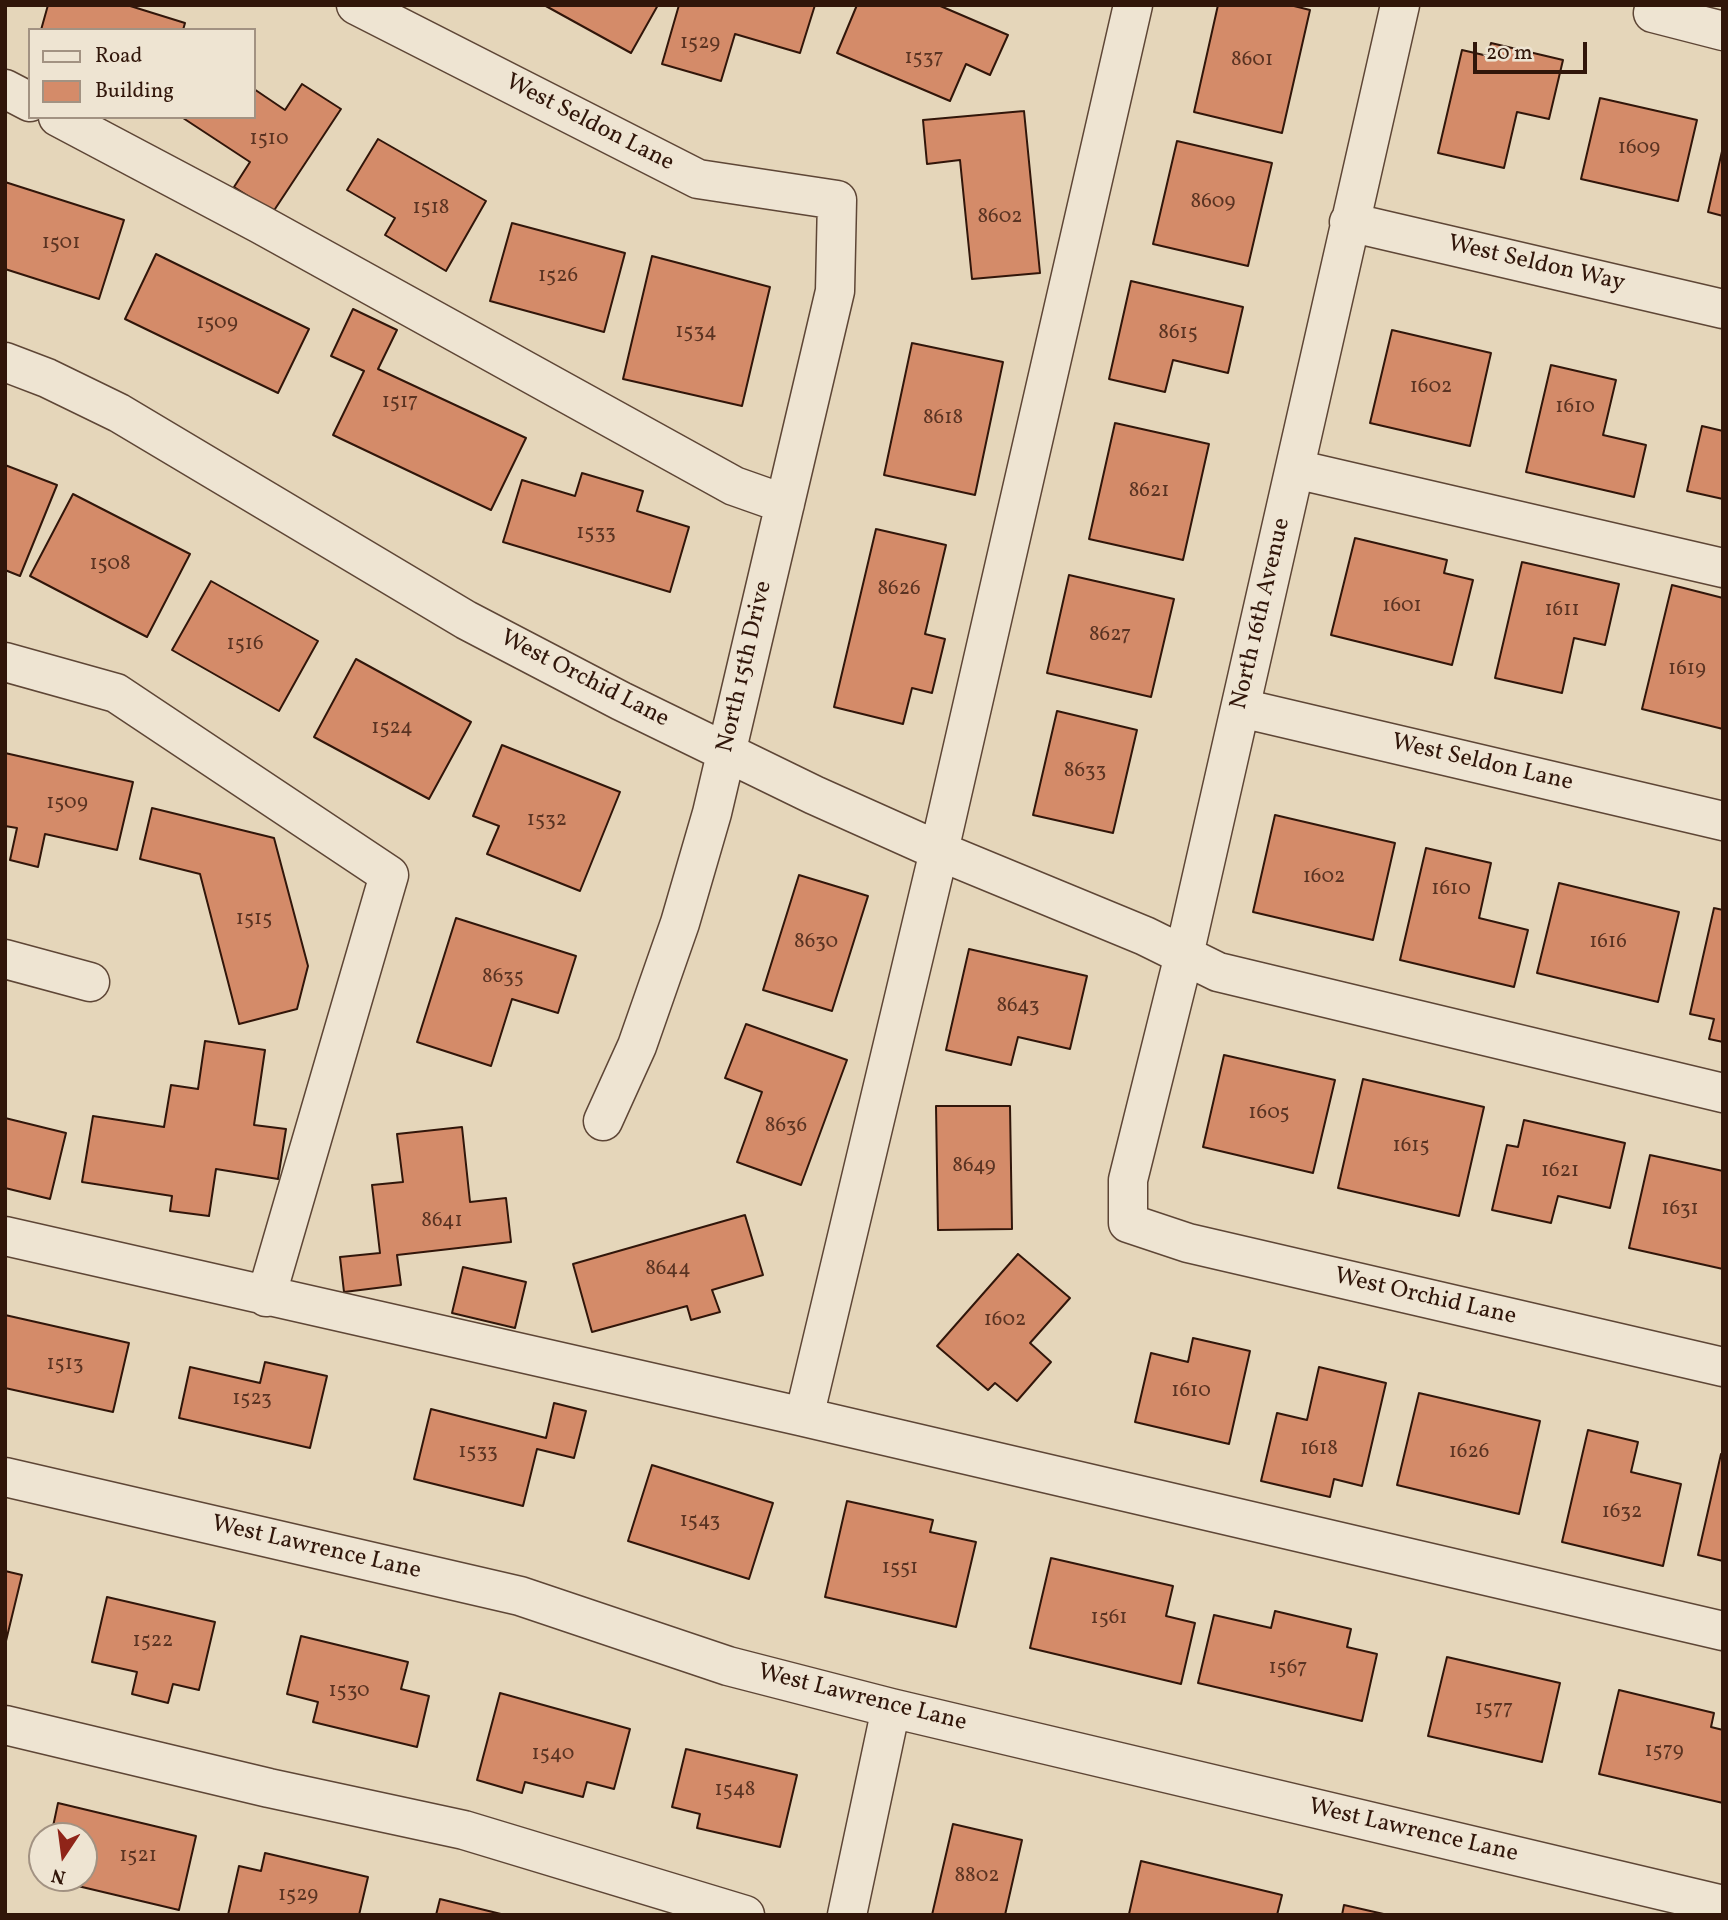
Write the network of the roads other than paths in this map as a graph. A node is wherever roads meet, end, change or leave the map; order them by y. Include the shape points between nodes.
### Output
1 (356, 5) edge
2 (1133, 5) edge
3 (1400, 5) edge
4 (1655, 5) edge
5 (1723, 31) edge
6 (5, 89) edge
7 (28, 101) edge
8 (62, 119) edge
9 (837, 200) joint
10 (1349, 222) junction
11 (1723, 309) edge
12 (5, 362) edge
13 (1295, 469) junction
14 (785, 504) junction
15 (1723, 568) edge
16 (5, 662) edge
17 (1241, 708) junction
18 (726, 750) junction
19 (1723, 821) edge
20 (939, 851) junction
21 (1184, 955) junction
22 (5, 959) edge
23 (90, 982) dead end
24 (1723, 1093) edge
25 (603, 1121) dead end
26 (1128, 1223) joint
27 (5, 1236) edge
28 (266, 1297) junction
29 (1723, 1367) edge
30 (804, 1417) junction
31 (5, 1477) edge
32 (1723, 1632) edge
33 (891, 1708) junction
34 (5, 1725) edge
35 (1723, 1905) edge
36 (745, 1915) edge
37 (847, 1915) edge

1 - 9 street, West Seldon Lane via 698,179
2 - 20 street
3 - 10 street, North 16th Avenue
4 - 5 street via 1653,13
6 - 7 street
8 - 14 street via 260,223 734,486
9 - 14 street, North 15th Drive via 835,291
10 - 11 street, West Seldon Way
10 - 13 street, North 16th Avenue
12 - 18 street, West Orchid Lane via 119,413 466,620
13 - 15 street
13 - 17 street, North 16th Avenue
14 - 18 street, North 15th Drive
16 - 28 street via 116,693 389,875
17 - 19 street, West Seldon Lane
17 - 21 street, North 16th Avenue
18 - 20 street, West Orchid Lane
18 - 25 street, North 15th Drive via 680,923 636,1046
20 - 21 street, West Orchid Lane
20 - 30 street
21 - 24 street, West Orchid Lane via 1218,972
21 - 26 street, North 16th Avenue via 1128,1180
22 - 23 street
26 - 29 street, West Orchid Lane via 1188,1243
27 - 28 street
28 - 30 street
30 - 32 street
31 - 33 street, West Lawrence Lane via 520,1596 729,1666
33 - 35 street, West Lawrence Lane
33 - 37 street
34 - 36 street via 464,1830

